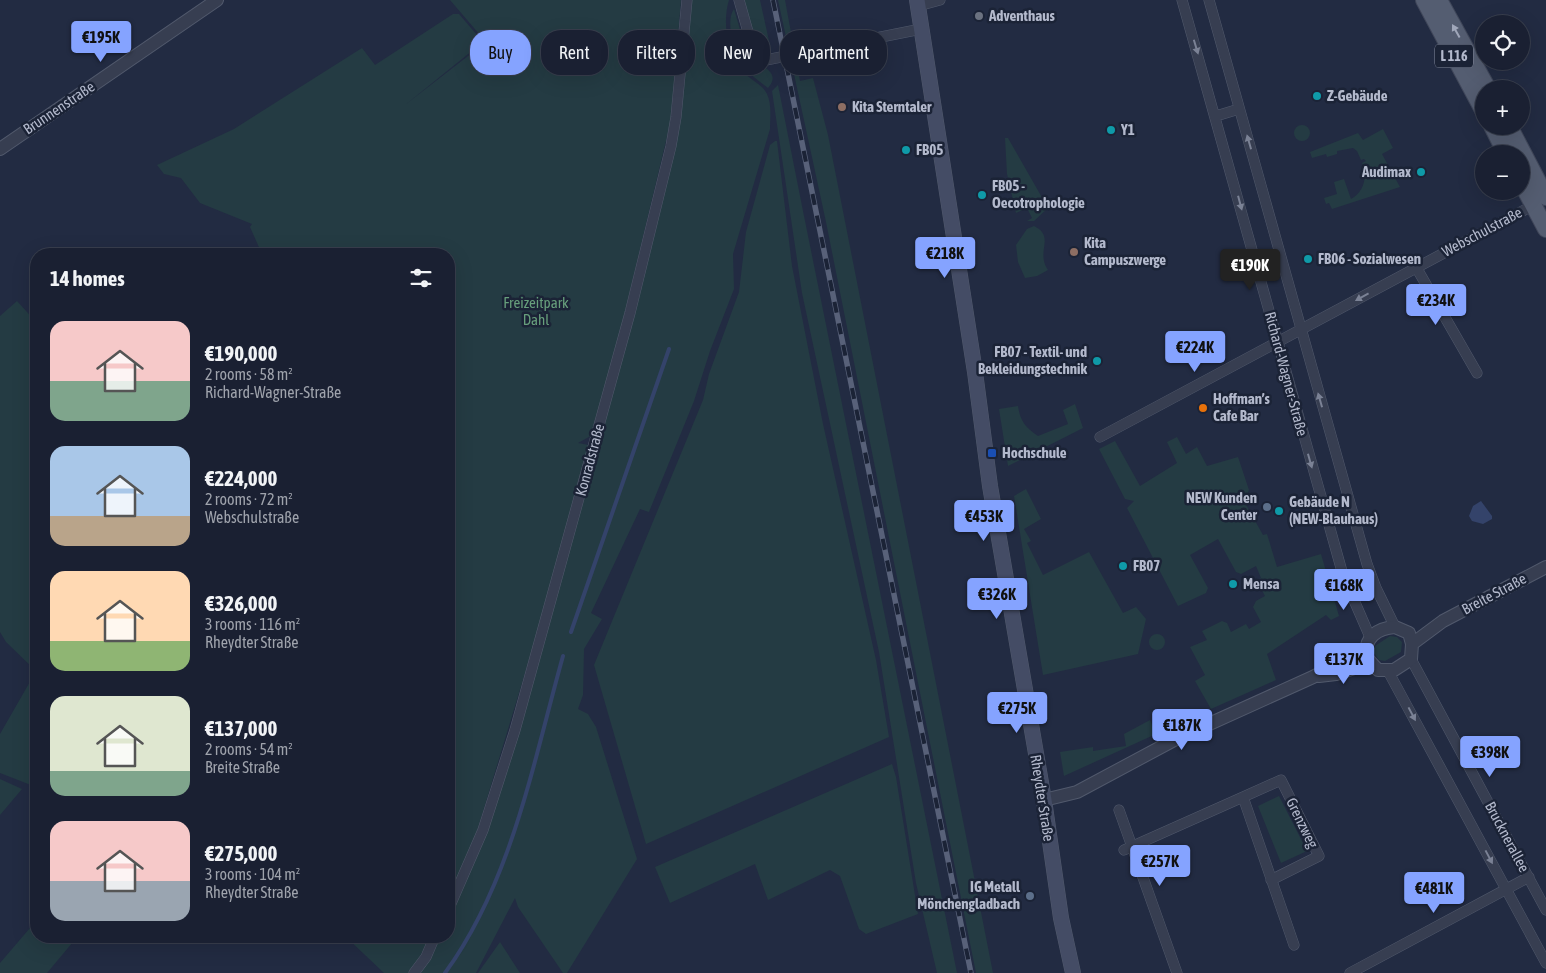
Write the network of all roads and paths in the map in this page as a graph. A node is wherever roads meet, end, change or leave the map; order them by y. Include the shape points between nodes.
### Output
1 (217, 0) edge
2 (687, 0) edge
3 (739, 0) edge
4 (940, 0) edge
5 (1182, 0) edge
6 (1209, 0) edge
7 (1424, 0) edge
8 (1439, 0) edge
9 (918, 3) edge
10 (921, 29) junction
11 (1483, 80) edge
12 (1475, 95) edge
13 (1240, 109) junction
14 (1216, 116) junction
15 (1514, 135) edge
16 (0, 149) edge
17 (1530, 191) edge
18 (1540, 200) edge
19 (1546, 229) edge
20 (1416, 267) junction
21 (1301, 331) junction
22 (1277, 343) junction
23 (1477, 373) dead end
24 (1100, 437) dead end
25 (1546, 567) edge
26 (1395, 627) junction
27 (1370, 637) junction
28 (1410, 638) junction
29 (1365, 649) junction
30 (1411, 659) junction
31 (1369, 663) junction
32 (1388, 671) junction
33 (1313, 677) junction
34 (1243, 797) junction
35 (1044, 800) junction
36 (1119, 810) dead end
37 (1128, 848) junction
38 (1528, 877) junction
39 (1272, 880) junction
40 (1506, 889) junction
41 (455, 894) edge
42 (1546, 910) edge
43 (433, 943) edge
44 (1294, 945) dead end
45 (1546, 963) edge
46 (414, 973) edge
47 (1073, 973) edge
48 (1177, 973) edge
49 (1350, 973) edge

1 - 16 street, Brunnenstraße
2 - 41 street, Konradstraße via 671,146 632,304 514,730 483,830
3 - 10 street via 754,53 766,60
4 - 9 street
5 -> 14 street, Richard-Wagner-Straße
6 - 13 street, Richard-Wagner-Straße
7 - 12 main road, L 116
11 -> 8 main road, L 116
9 - 10 main road, Rheydter Straße
10 - 35 main road, Rheydter Straße via 990,486
13 - 14 street
21 -> 13 street, Richard-Wagner-Straße
14 -> 22 street, Richard-Wagner-Straße
15 - 18 main road
17 - 18 main road
18 - 19 main road
18 - 20 street, Webschulstraße
20 -> 21 street, Webschulstraße
20 - 23 street
21 - 22 street, Webschulstraße
26 -> 21 street, Richard-Wagner-Straße via 1367,564
22 - 24 street, Webschulstraße
22 -> 27 street, Richard-Wagner-Straße via 1343,575
25 - 28 street, Breite Straße
26 - 27 street via 1382,629
26 - 28 street
27 - 29 street
28 - 30 street
29 - 31 street
29 - 33 street
30 - 32 street
30 - 38 street, Brucknerallee
31 - 32 street via 1378,670
31 - 33 street via 1336,674
32 -> 40 street, Brucknerallee
33 - 35 street via 1176,739 1077,792
34 - 37 street, Grenzweg
34 - 39 street
34 - 39 street, Grenzweg via 1281,780 1319,856
35 - 47 main road, Rheydter Straße via 1061,918
36 - 37 street
37 - 48 street
38 - 40 street
38 - 42 street, Brucknerallee
39 - 44 street
40 - 45 street, Brucknerallee
40 - 49 street
43 - 46 street

